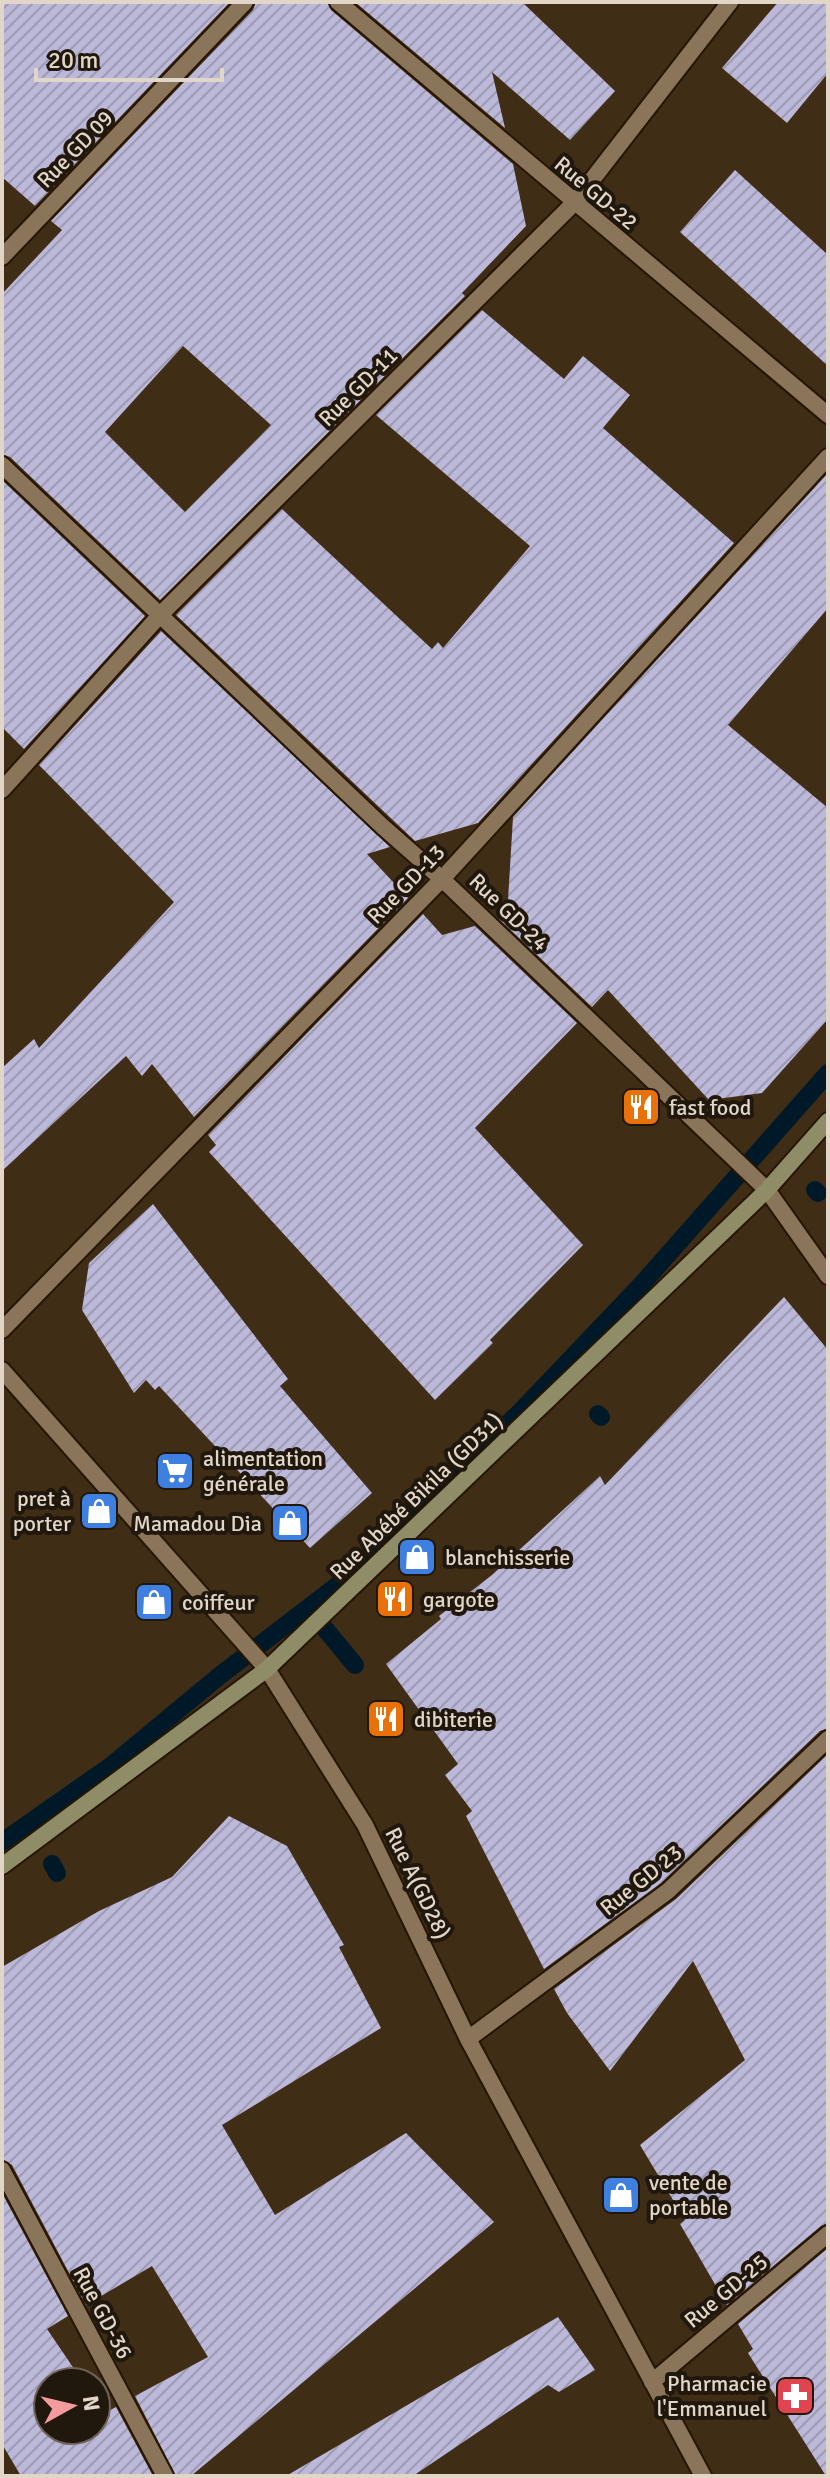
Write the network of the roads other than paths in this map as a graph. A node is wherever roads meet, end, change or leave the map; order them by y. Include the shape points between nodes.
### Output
1 (245, 2) edge
2 (338, 2) edge
3 (730, 2) edge
4 (574, 203) junction
5 (2, 257) edge
6 (828, 415) edge
7 (828, 457) edge
8 (2, 465) edge
9 (161, 614) junction
10 (2, 790) edge
11 (442, 879) junction
12 (828, 1121) edge
13 (767, 1190) junction
14 (828, 1276) edge
15 (2, 1330) edge
16 (2, 1370) edge
17 (267, 1669) junction
18 (828, 1739) edge
19 (2, 1866) edge
20 (468, 2039) junction
21 (2, 2170) edge
22 (828, 2234) edge
23 (652, 2382) junction
24 (165, 2476) edge
25 (703, 2476) edge

1 - 5 street, Rue GD 09
2 - 4 street, Rue GD-22
3 - 4 street, Rue GD-11
4 - 6 street, Rue GD-22
4 - 9 street, Rue GD-11
7 - 11 street, Rue GD-13
8 - 9 street, Rue GD-24
9 - 10 street, Rue GD-11
9 - 11 street, Rue GD-24
11 - 13 street, Rue GD-24
11 - 15 street, Rue GD-13
12 - 13 main road, Rue Abébé Bikila (GD31)
13 - 14 street, Rue GD-24
13 - 17 main road, Rue Abébé Bikila (GD31)
16 - 17 street, Rue A(GD28)
17 - 19 main road, Rue Abébé Bikila (GD31)
17 - 20 street, Rue A(GD28) via 365,1825
18 - 20 street, Rue GD 23 via 668,1891
20 - 23 street, Rue A(GD28)
21 - 24 street, Rue GD-36
22 - 23 street, Rue GD-25
23 - 25 street, Rue A(GD28)

